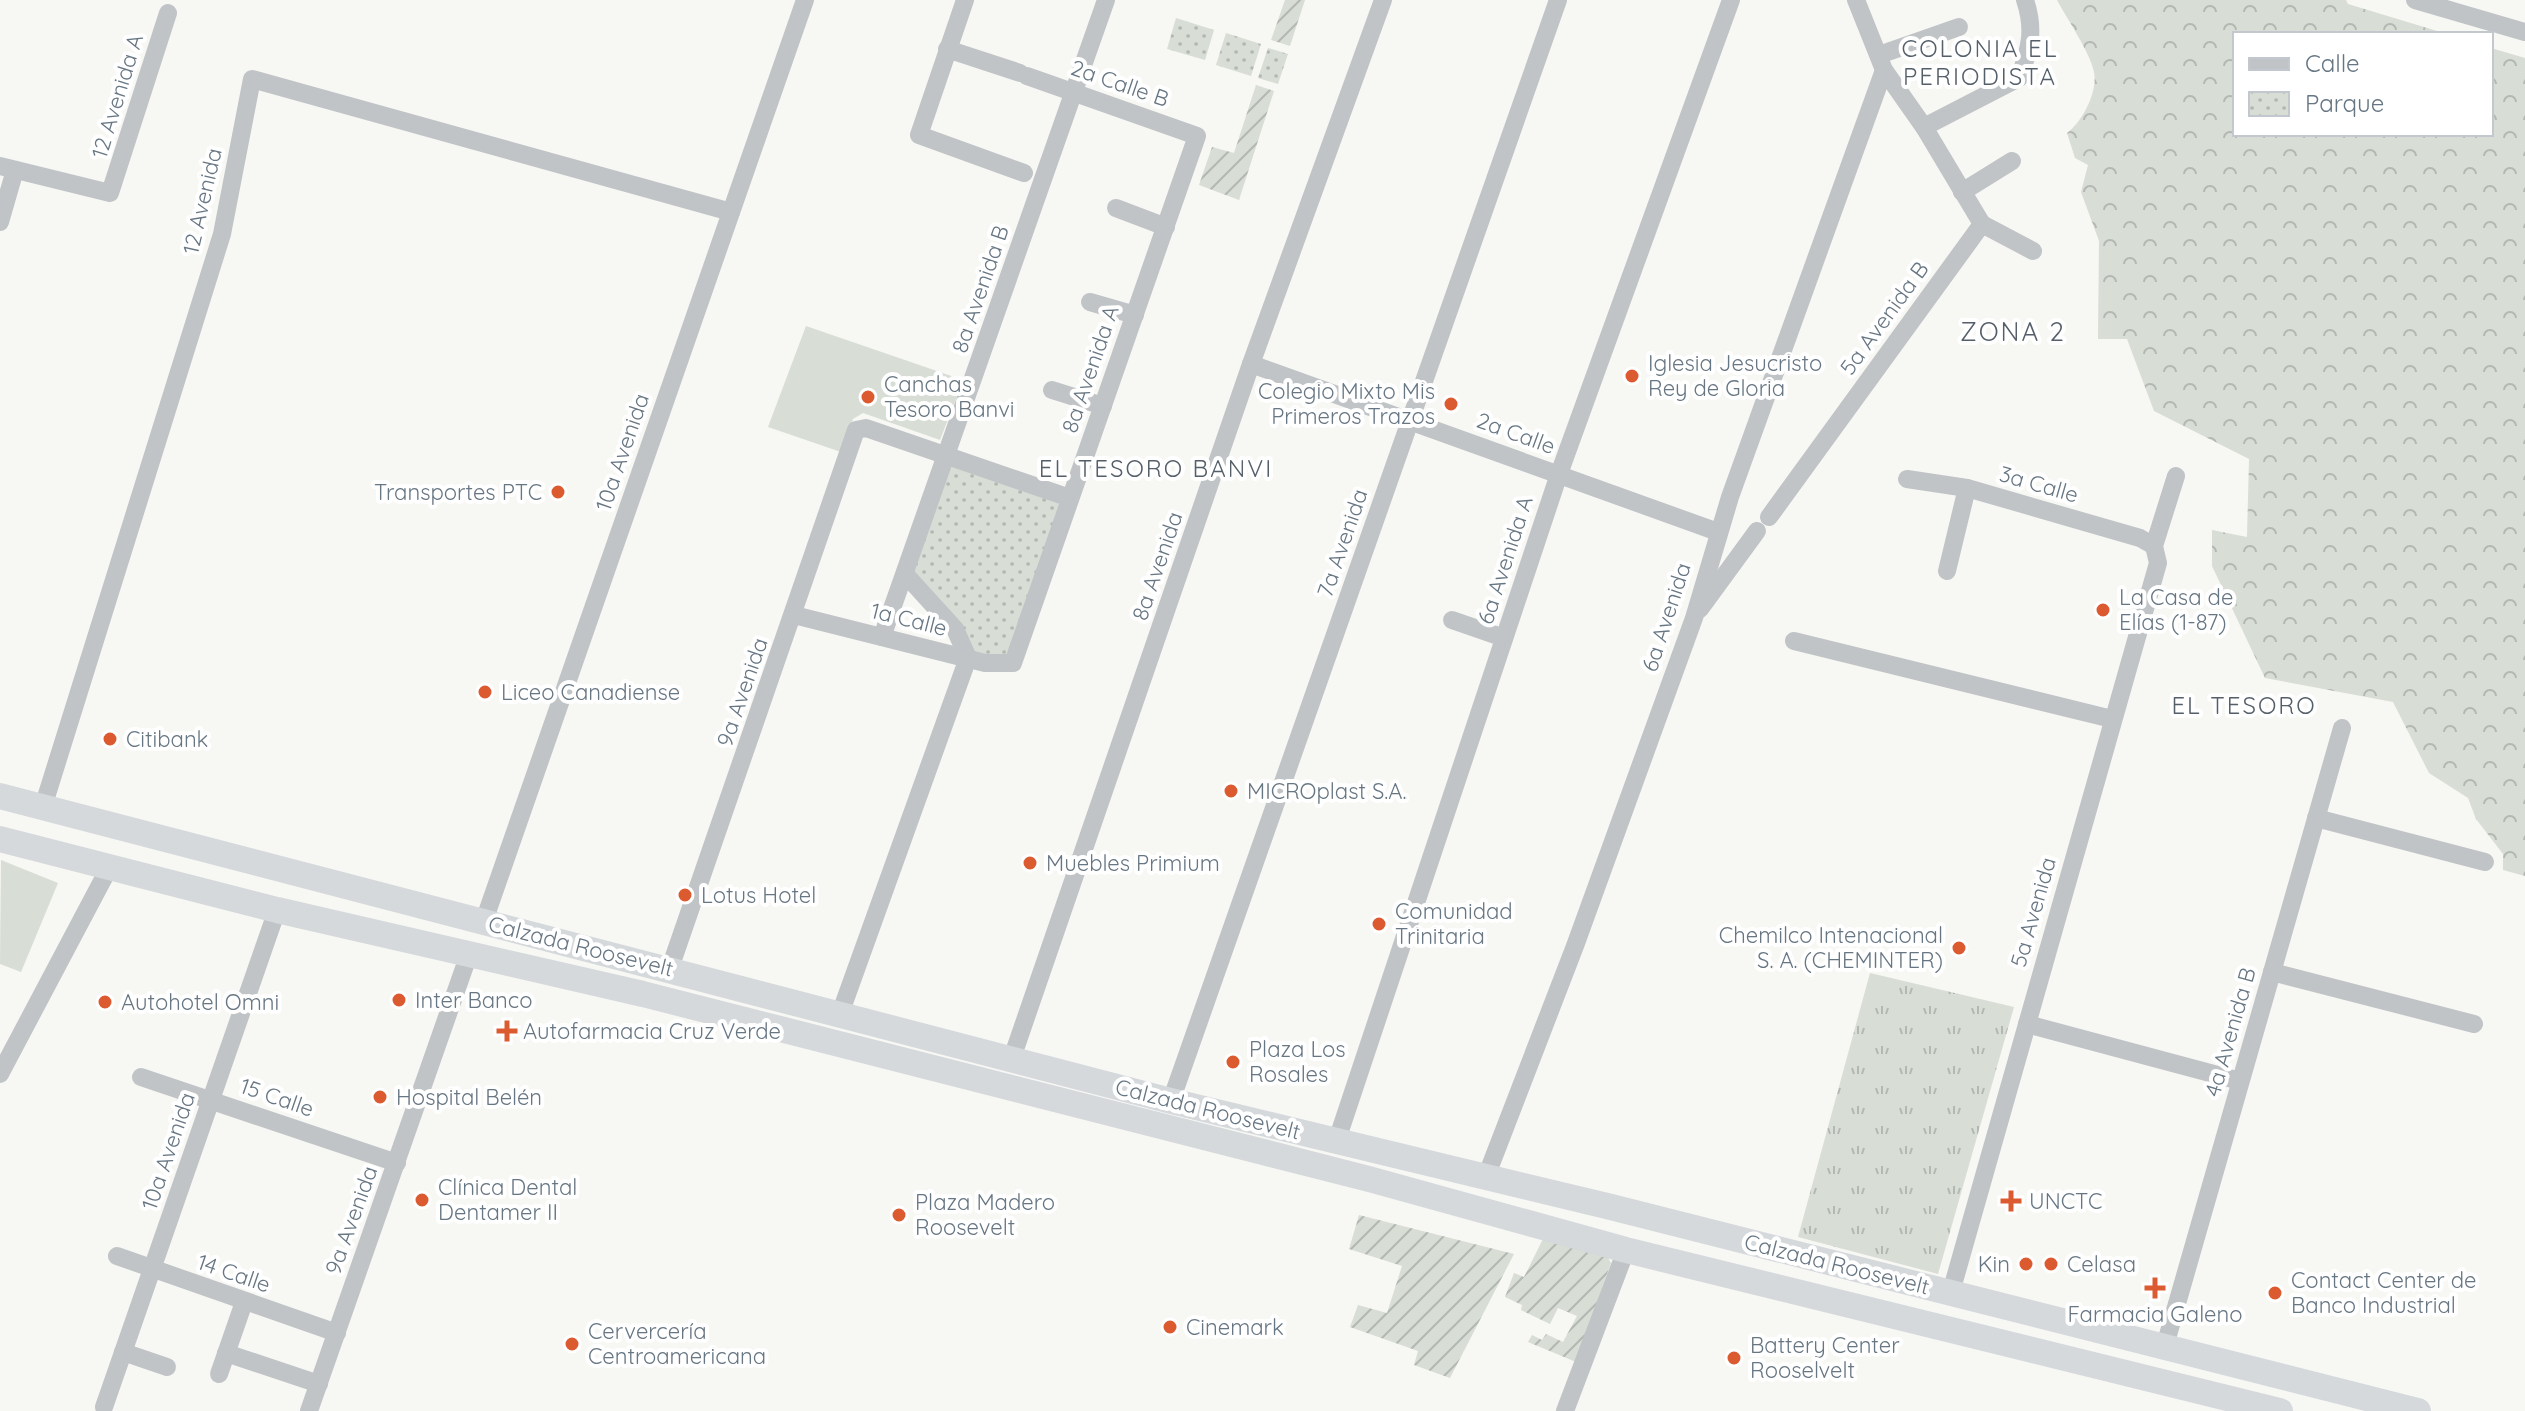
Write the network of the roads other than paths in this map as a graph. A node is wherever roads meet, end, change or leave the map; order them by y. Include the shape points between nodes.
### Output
1 (805, 0) edge
2 (965, 0) edge
3 (1106, 0) edge
4 (1383, 0) edge
5 (1558, 0) edge
6 (1731, 0) edge
7 (1856, 0) edge
8 (2025, 0) edge
9 (2415, 0) edge
10 (168, 13) dead end
11 (1959, 27) dead end
12 (2525, 32) edge
13 (947, 49) junction
14 (1882, 62) junction
15 (1074, 93) junction
16 (1924, 127) junction
17 (1197, 135) joint
18 (2012, 161) dead end
19 (8, 168) edge
20 (1024, 173) dead end
21 (1962, 192) junction
22 (1116, 208) dead end
23 (731, 212) junction
24 (0, 222) edge
25 (1982, 224) junction
26 (1166, 227) junction
27 (2033, 251) dead end
28 (1090, 302) dead end
29 (1135, 315) junction
30 (1251, 364) junction
31 (1052, 390) dead end
32 (1103, 406) junction
33 (1411, 420) junction
34 (946, 457) junction
35 (1559, 474) junction
36 (2176, 476) dead end
37 (1907, 479) dead end
38 (1967, 488) junction
39 (1070, 498) junction
40 (1718, 532) junction
41 (2154, 546) junction
42 (1947, 571) dead end
43 (905, 574) junction
44 (794, 615) junction
45 (1694, 618) junction
46 (1452, 620) dead end
47 (882, 637) junction
48 (1504, 638) junction
49 (1794, 641) dead end
50 (968, 658) junction
51 (1013, 663) joint
52 (2112, 719) junction
53 (2342, 728) dead end
54 (0, 796) edge
55 (43, 807) junction
56 (2316, 818) junction
57 (0, 839) edge
58 (2485, 862) dead end
59 (109, 868) junction
60 (277, 910) junction
61 (484, 921) junction
62 (469, 954) junction
63 (670, 968) junction
64 (2272, 972) junction
65 (643, 994) junction
66 (840, 1014) junction
67 (2027, 1024) junction
68 (2474, 1024) dead end
69 (835, 1044) junction
70 (977, 1050) junction
71 (1012, 1058) junction
72 (0, 1074) edge
73 (141, 1077) dead end
74 (2240, 1081) junction
75 (211, 1100) junction
76 (1171, 1101) junction
77 (1337, 1140) junction
78 (397, 1163) junction
79 (1486, 1177) junction
80 (1369, 1179) junction
81 (1626, 1250) junction
82 (117, 1256) dead end
83 (152, 1269) junction
84 (1951, 1292) junction
85 (244, 1302) junction
86 (2083, 1326) junction
87 (337, 1333) junction
88 (2164, 1349) junction
89 (123, 1352) junction
90 (226, 1353) junction
91 (167, 1367) dead end
92 (219, 1374) dead end
93 (319, 1384) junction
94 (104, 1407) dead end
95 (309, 1411) edge
96 (1565, 1411) edge
97 (2280, 1411) edge
98 (2418, 1411) edge

1 - 23 street, 10a Avenida
2 - 13 street
3 - 15 street, 8a Avenida B
4 - 30 street, 8a Avenida
5 - 33 street, 7a Avenida
6 - 35 street, 6a Avenida A
7 - 14 street
8 - 16 street via 2032,38 2019,78
9 - 12 street
10 - 19 street, 12 Avenida A via 110,193
11 - 14 street
13 - 15 street, 2a Calle B
13 - 20 street via 920,137
14 - 16 street
14 - 40 street, 6a Avenida
15 - 17 street, 2a Calle B
15 - 34 street, 8a Avenida B
16 - 21 street
17 - 26 street, 8a Avenida A
18 - 21 street
19 - 24 street
21 - 25 street
22 - 26 street
23 - 55 street, 12 Avenida via 252,79 222,234
23 - 61 street, 10a Avenida
25 - 27 street
25 - 45 street, 5a Avenida B
26 - 29 street, 8a Avenida A
28 - 29 street
29 - 32 street, 8a Avenida A
30 - 33 street, 2a Calle
30 - 71 street, 8a Avenida
31 - 32 street
32 - 39 street, 8a Avenida A
33 - 35 street, 2a Calle
33 - 76 street, 7a Avenida
34 - 39 street
34 - 43 street, 8a Avenida B
34 - 44 street, 9a Avenida via 866,428 856,430
35 - 40 street, 2a Calle
35 - 48 street, 6a Avenida A
36 - 41 street, 5a Avenida
37 - 38 street, 3a Calle
38 - 41 street, 3a Calle
38 - 42 street
39 - 51 street, 8a Avenida A
40 - 45 street, 6a Avenida
41 - 52 street, 5a Avenida via 2158,563
43 - 47 street, 8a Avenida B
43 - 50 street via 955,629
44 - 47 street, 1a Calle
44 - 63 street, 9a Avenida
45 - 79 street, 6a Avenida
46 - 48 street
47 - 50 street, 1a Calle
48 - 77 street, 6a Avenida A
49 - 52 street
50 - 51 street, 1a Calle
50 - 66 street
52 - 67 street, 5a Avenida
53 - 56 street, 4a Avenida B
54 - 55 highway, Calzada Roosevelt
55 - 61 highway, Calzada Roosevelt
56 - 58 street
56 - 64 street, 4a Avenida B
57 - 59 highway, Calzada Roosevelt
59 - 60 highway, Calzada Roosevelt
59 - 72 street
60 - 62 highway, Calzada Roosevelt
60 - 75 street, 10a Avenida
61 - 63 highway, Calzada Roosevelt
62 - 65 highway, Calzada Roosevelt
62 - 78 street, 9a Avenida
63 - 66 highway, Calzada Roosevelt
64 - 68 street
64 - 74 street, 4a Avenida B
65 - 66 highway via 677,992 811,1028 831,1026
65 - 69 highway, Calzada Roosevelt
66 - 70 highway, Calzada Roosevelt
67 - 74 street
67 - 84 street, 5a Avenida
69 - 70 highway via 841,1030 849,1029 941,1052
69 - 80 highway, Calzada Roosevelt
70 - 71 highway, Calzada Roosevelt
71 - 76 highway, Calzada Roosevelt
73 - 75 street, 15 Calle
74 - 88 street, 4a Avenida B
75 - 78 street, 15 Calle
75 - 83 street, 10a Avenida
76 - 77 highway, Calzada Roosevelt
77 - 79 highway, Calzada Roosevelt
78 - 87 street, 9a Avenida
79 - 80 highway via 1467,1191 1404,1176
79 - 84 highway, Calzada Roosevelt
80 - 81 highway, Calzada Roosevelt
81 - 86 highway via 1637,1235 1659,1234 2001,1321
81 - 96 street
81 - 97 highway, Calzada Roosevelt
82 - 83 street, 14 Calle
83 - 85 street, 14 Calle
83 - 89 street, 10a Avenida
84 - 86 highway, Calzada Roosevelt
85 - 87 street, 14 Calle
85 - 90 street
86 - 88 highway, Calzada Roosevelt
87 - 93 street, 9a Avenida
88 - 98 highway, Calzada Roosevelt
89 - 91 street
89 - 94 street, 10a Avenida
90 - 92 street
90 - 93 street
93 - 95 street, 9a Avenida

